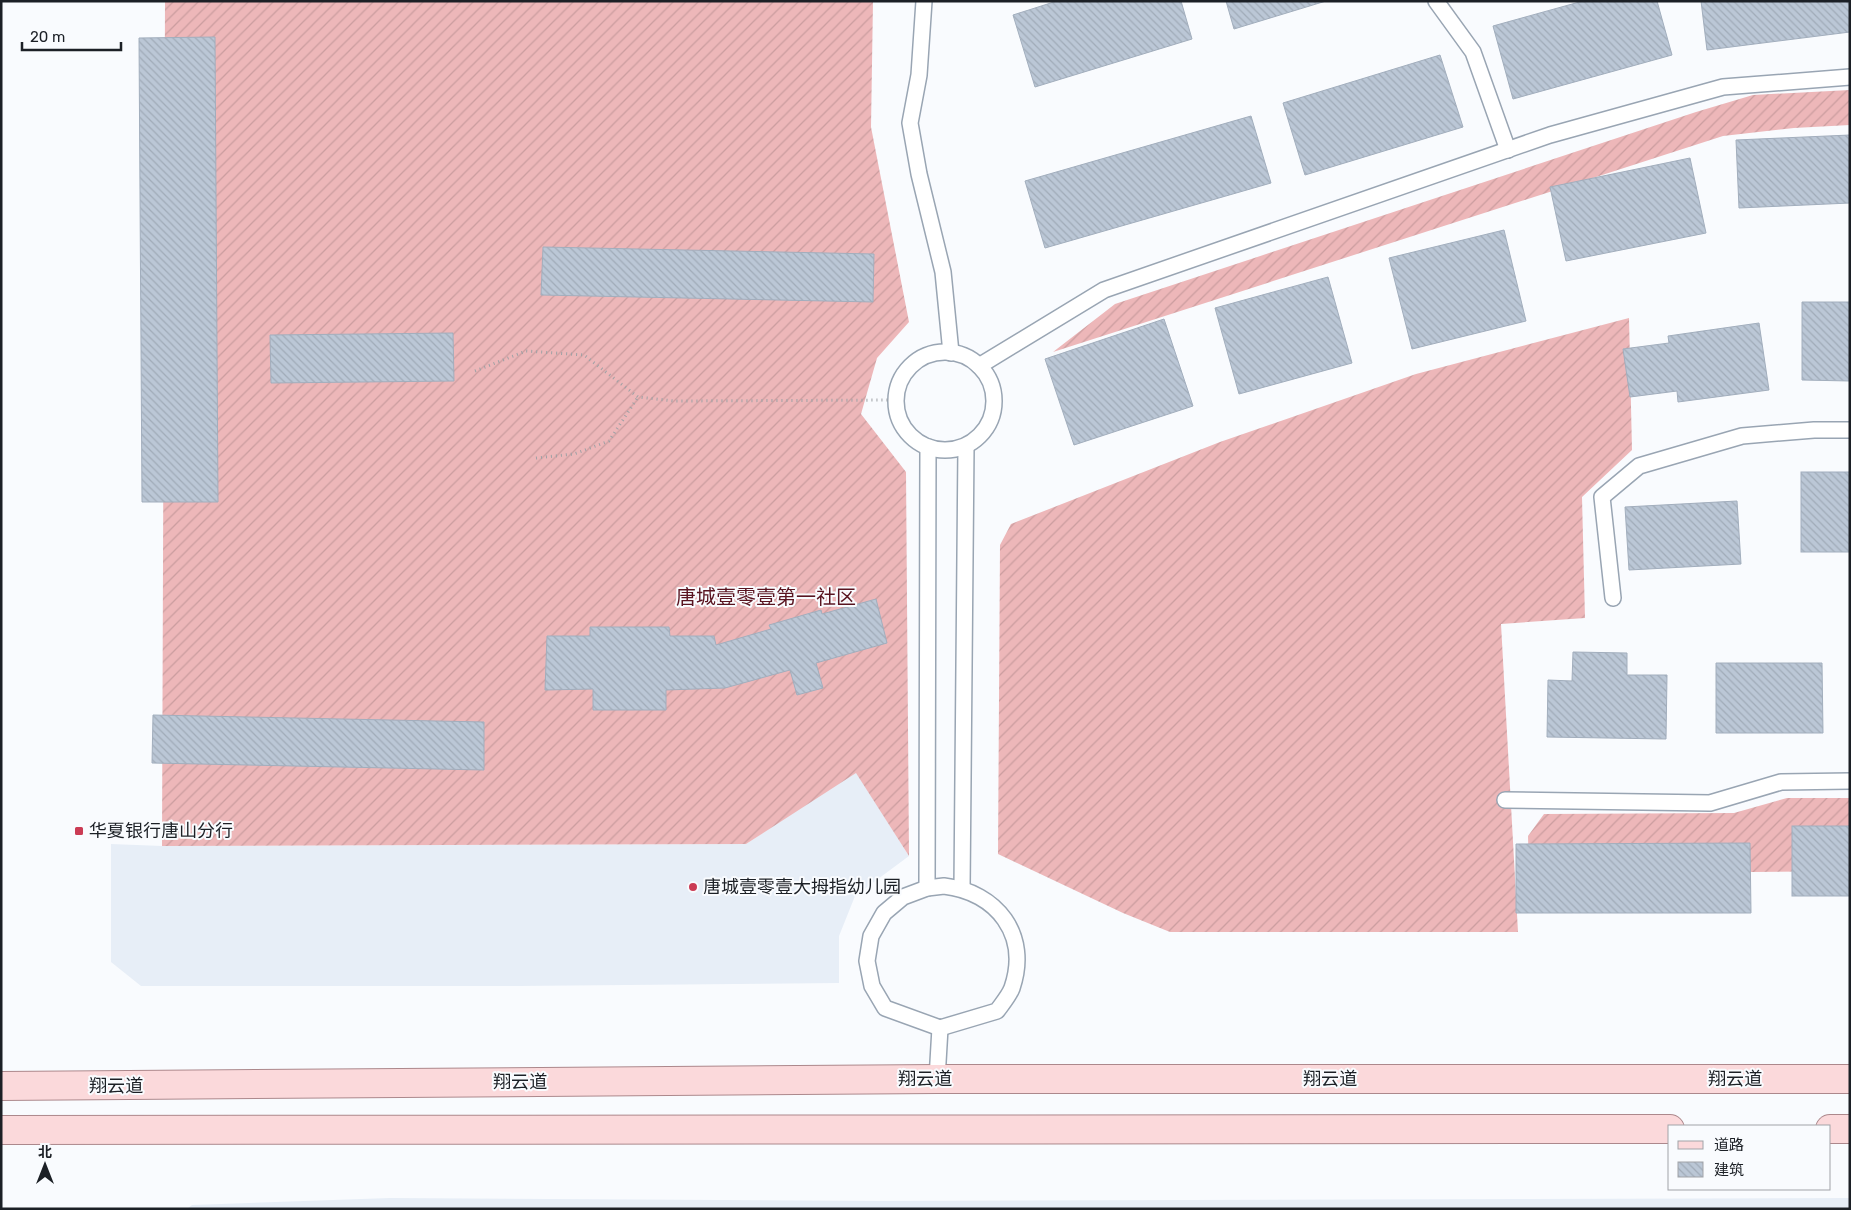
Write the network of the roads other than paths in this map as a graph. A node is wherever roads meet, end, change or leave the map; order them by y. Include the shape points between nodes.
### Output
1 (924, 1) edge
2 (1436, 1) edge
3 (1850, 77) edge
4 (1508, 150) junction
5 (951, 353) junction
6 (980, 366) junction
7 (1850, 430) edge
8 (966, 446) junction
9 (928, 447) junction
10 (1612, 598) dead end
11 (1850, 781) edge
12 (1505, 800) dead end
13 (927, 888) junction
14 (962, 888) junction
15 (940, 1028) junction
16 (937, 1079) junction
17 (1850, 1079) edge
18 (1, 1086) edge
19 (1668, 1129) edge
20 (1831, 1129) edge
21 (1850, 1129) edge
22 (1, 1130) edge

1 - 5 lane via 919,75 910,123 943,272
2 - 4 lane via 1473,52
3 - 4 lane via 1723,87 1550,135
4 - 6 lane via 1104,290
5 - 6 lane
5 - 9 lane via 935,354 920,360 907,371 899,384 898,415 915,440
6 - 8 lane via 989,378 994,409 989,425
7 - 10 lane via 1742,436 1639,466 1602,497
8 - 9 lane via 953,450
8 - 14 lane
9 - 13 lane
11 - 12 lane via 1781,782 1710,803
13 - 14 lane
13 - 15 lane via 903,897 884,913 872,936 867,961 872,986 884,1008
14 - 15 lane via 985,899 1004,917 1014,940 1017,965 1011,990 997,1011
15 - 16 lane
16 - 17 main road, 翔云道
16 - 18 main road, 翔云道
19 - 22 main road
20 - 21 main road

